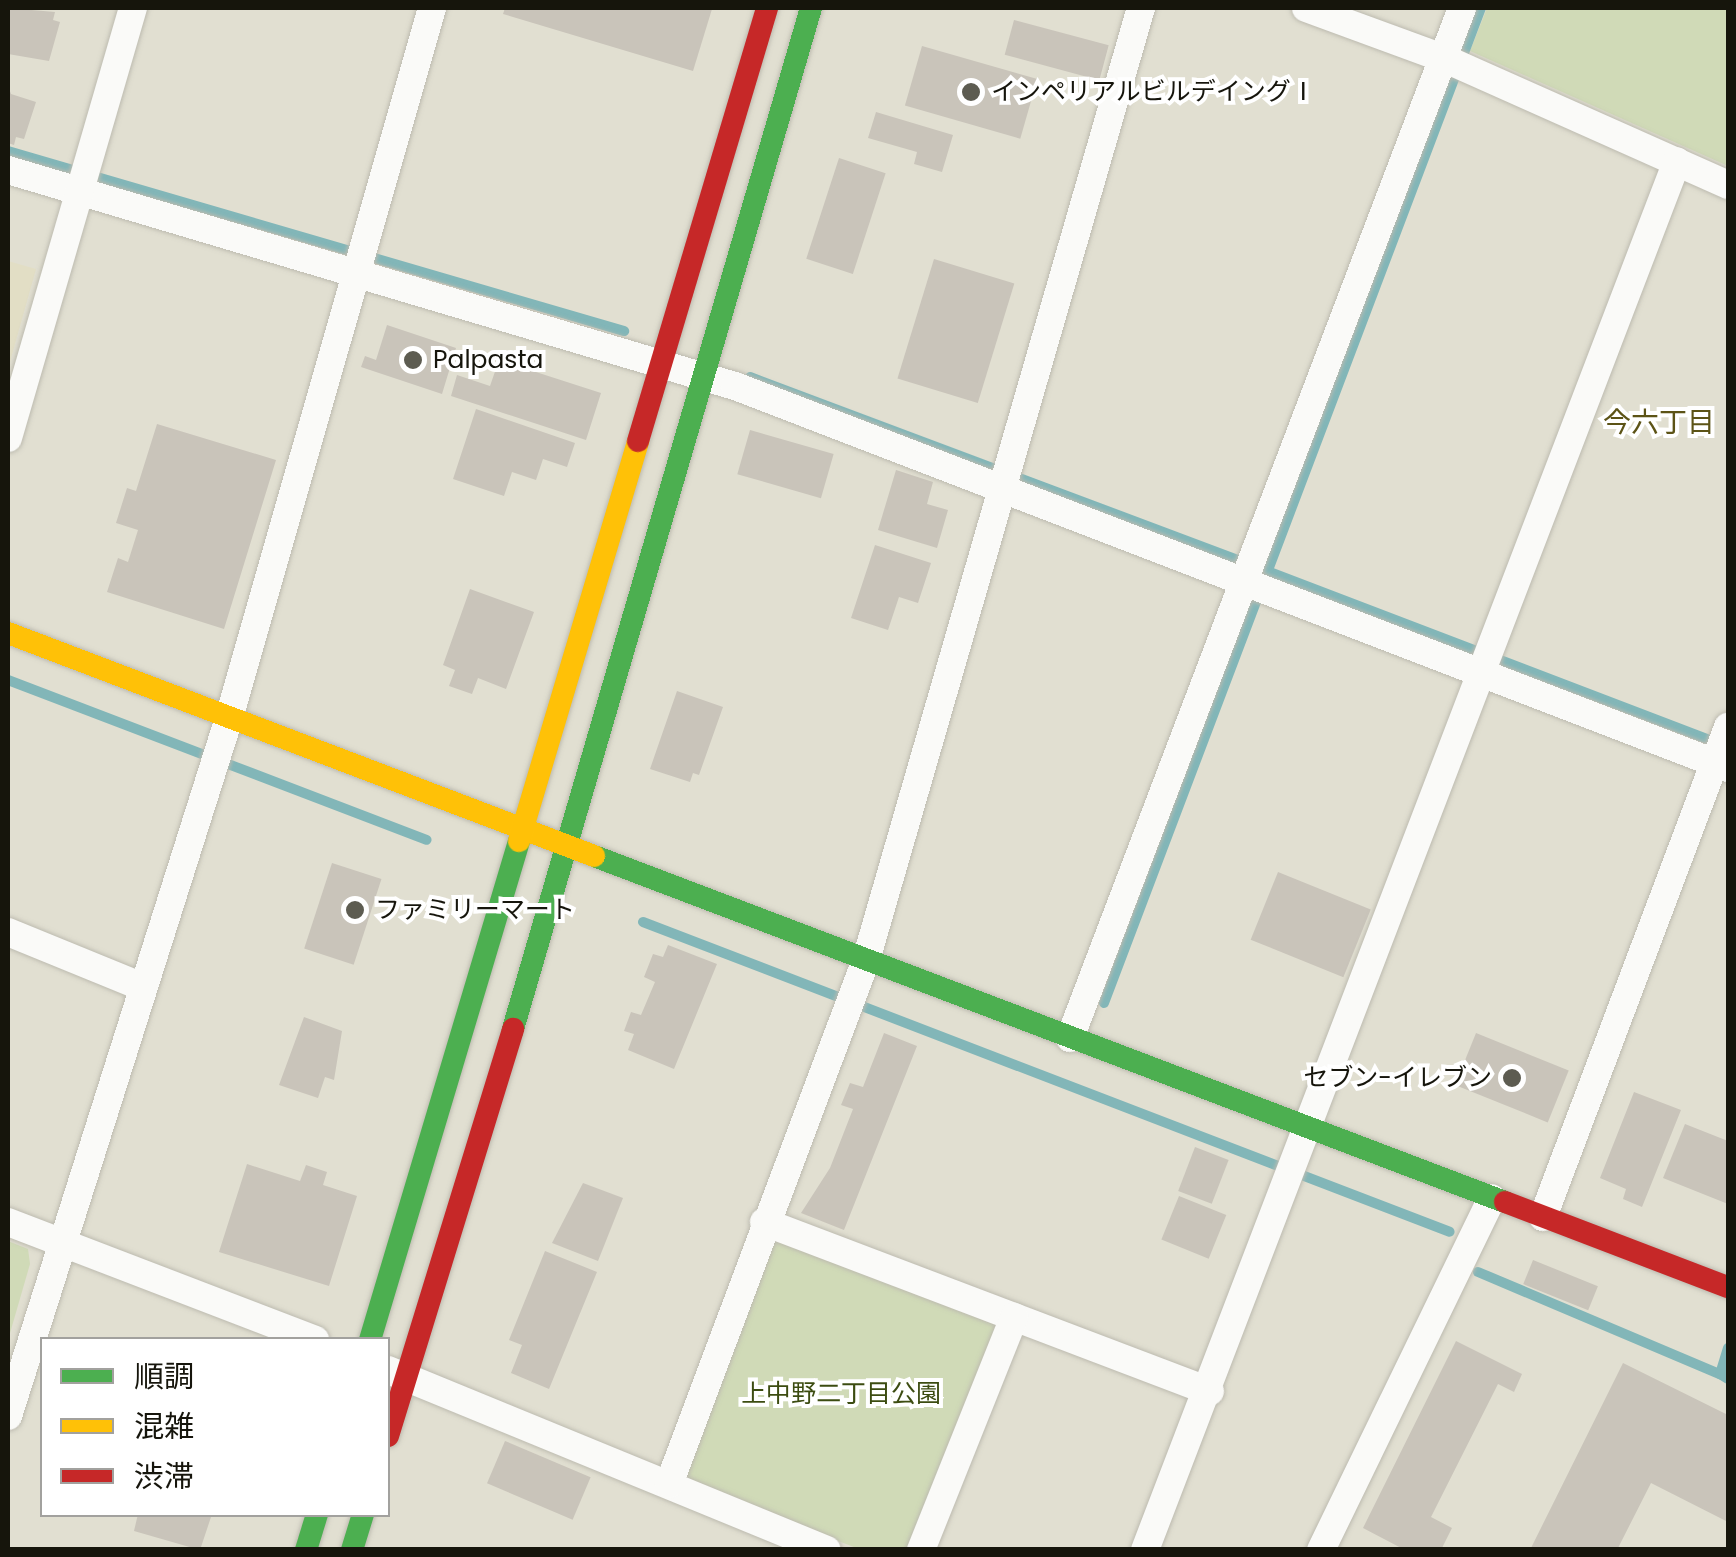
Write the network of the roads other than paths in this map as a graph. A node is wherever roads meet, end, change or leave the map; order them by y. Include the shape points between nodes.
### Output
1 (132, 8) edge
2 (432, 8) edge
3 (767, 8) edge
4 (810, 8) edge
5 (1141, 8) edge
6 (1306, 8) edge
7 (1462, 8) edge
8 (1454, 63) junction
9 (1676, 161) junction
10 (8, 170) edge
11 (83, 179) junction
12 (1728, 185) edge
13 (360, 260) junction
14 (665, 364) junction
15 (706, 377) junction
16 (8, 438) edge
17 (1003, 478) junction
18 (1252, 578) junction
19 (8, 633) edge
20 (1488, 662) junction
21 (229, 718) junction
22 (1723, 750) edge
23 (522, 828) junction
24 (569, 846) junction
25 (8, 932) edge
26 (866, 960) junction
27 (143, 987) junction
28 (1070, 1038) junction
29 (1310, 1127) junction
30 (1492, 1198) junction
31 (1543, 1217) junction
32 (8, 1222) edge
33 (764, 1222) junction
34 (61, 1243) junction
35 (1728, 1287) edge
36 (1014, 1317) junction
37 (307, 1337) edge
38 (371, 1337) edge
39 (396, 1374) edge
40 (1210, 1391) junction
41 (8, 1416) edge
42 (390, 1420) edge
43 (669, 1484) junction
44 (316, 1517) edge
45 (362, 1517) edge
46 (783, 1540) edge
47 (306, 1550) edge
48 (352, 1550) edge
49 (827, 1550) edge
50 (921, 1550) edge
51 (1144, 1550) edge
52 (1322, 1550) edge

1 - 11 street
2 - 13 street
3 - 14 street
4 - 15 street
5 - 17 street
6 - 8 street
7 - 8 street
8 - 9 street
8 - 18 street
9 - 12 street
9 - 20 street
10 - 11 street
11 - 13 street
11 - 16 street
13 - 14 street
13 - 21 street
14 - 15 street
14 - 23 street
15 - 17 street
15 - 24 street
17 - 18 street
17 - 26 street
18 - 20 street
18 - 28 street
19 - 21 street
20 - 22 street
20 - 29 street
21 - 23 street
21 - 27 street
22 - 31 street
23 - 24 street
23 - 38 street
24 - 26 street
24 - 39 street
25 - 27 street
26 - 28 street
26 - 33 street
27 - 34 street
28 - 29 street
29 - 30 street
29 - 40 street
30 - 31 street
30 - 52 street
31 - 35 street
32 - 34 street
33 - 36 street
33 - 43 street
34 - 37 street
34 - 41 street
36 - 40 street
36 - 50 street
39 - 42 street
39 - 43 street
40 - 51 street
43 - 46 street
44 - 47 street
45 - 48 street
46 - 49 street

